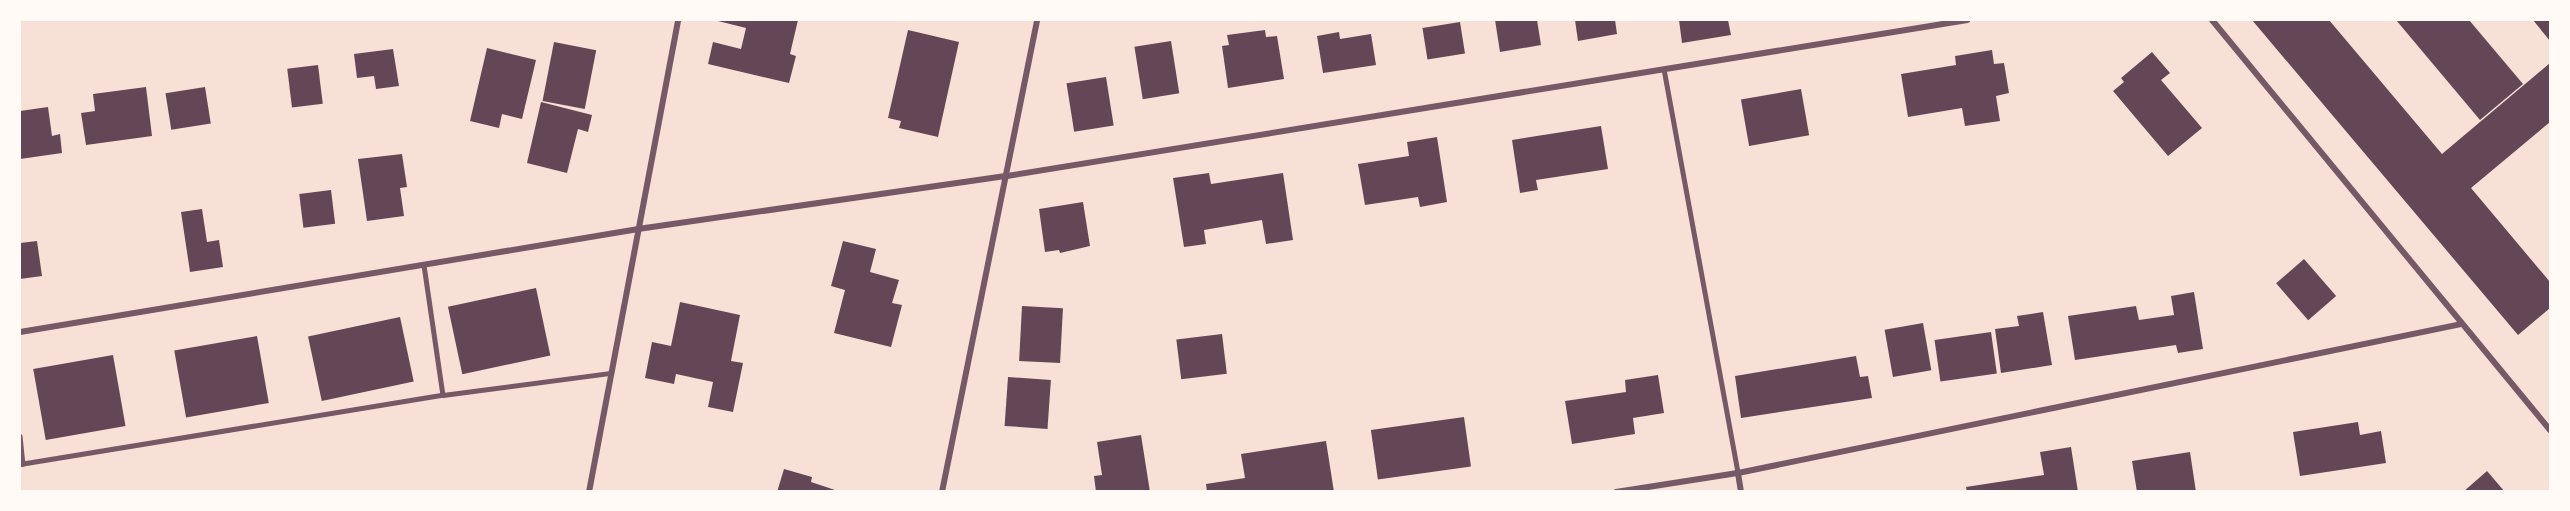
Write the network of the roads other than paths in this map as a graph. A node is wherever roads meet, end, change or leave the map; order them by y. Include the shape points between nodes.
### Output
1 (678, 20) edge
2 (1037, 20) edge
3 (1967, 20) edge
4 (2212, 20) edge
5 (1664, 68) junction
6 (1007, 176) junction
7 (638, 229) junction
8 (424, 265) junction
9 (2461, 324) junction
10 (20, 332) edge
11 (611, 373) junction
12 (443, 395) junction
13 (2550, 430) edge
14 (20, 436) edge
15 (21, 464) edge
16 (1738, 473) junction
17 (589, 492) edge
18 (942, 492) edge
19 (1617, 492) edge
20 (1741, 492) edge

1 - 7 street
2 - 6 street
3 - 5 street
4 - 9 street
5 - 6 street
5 - 16 lane
6 - 7 street
6 - 18 street
7 - 8 street
7 - 11 street
8 - 10 street
8 - 12 lane
9 - 13 street
9 - 16 street
11 - 12 lane
11 - 17 street
12 - 15 lane
14 - 15 lane
16 - 19 street
16 - 20 street

